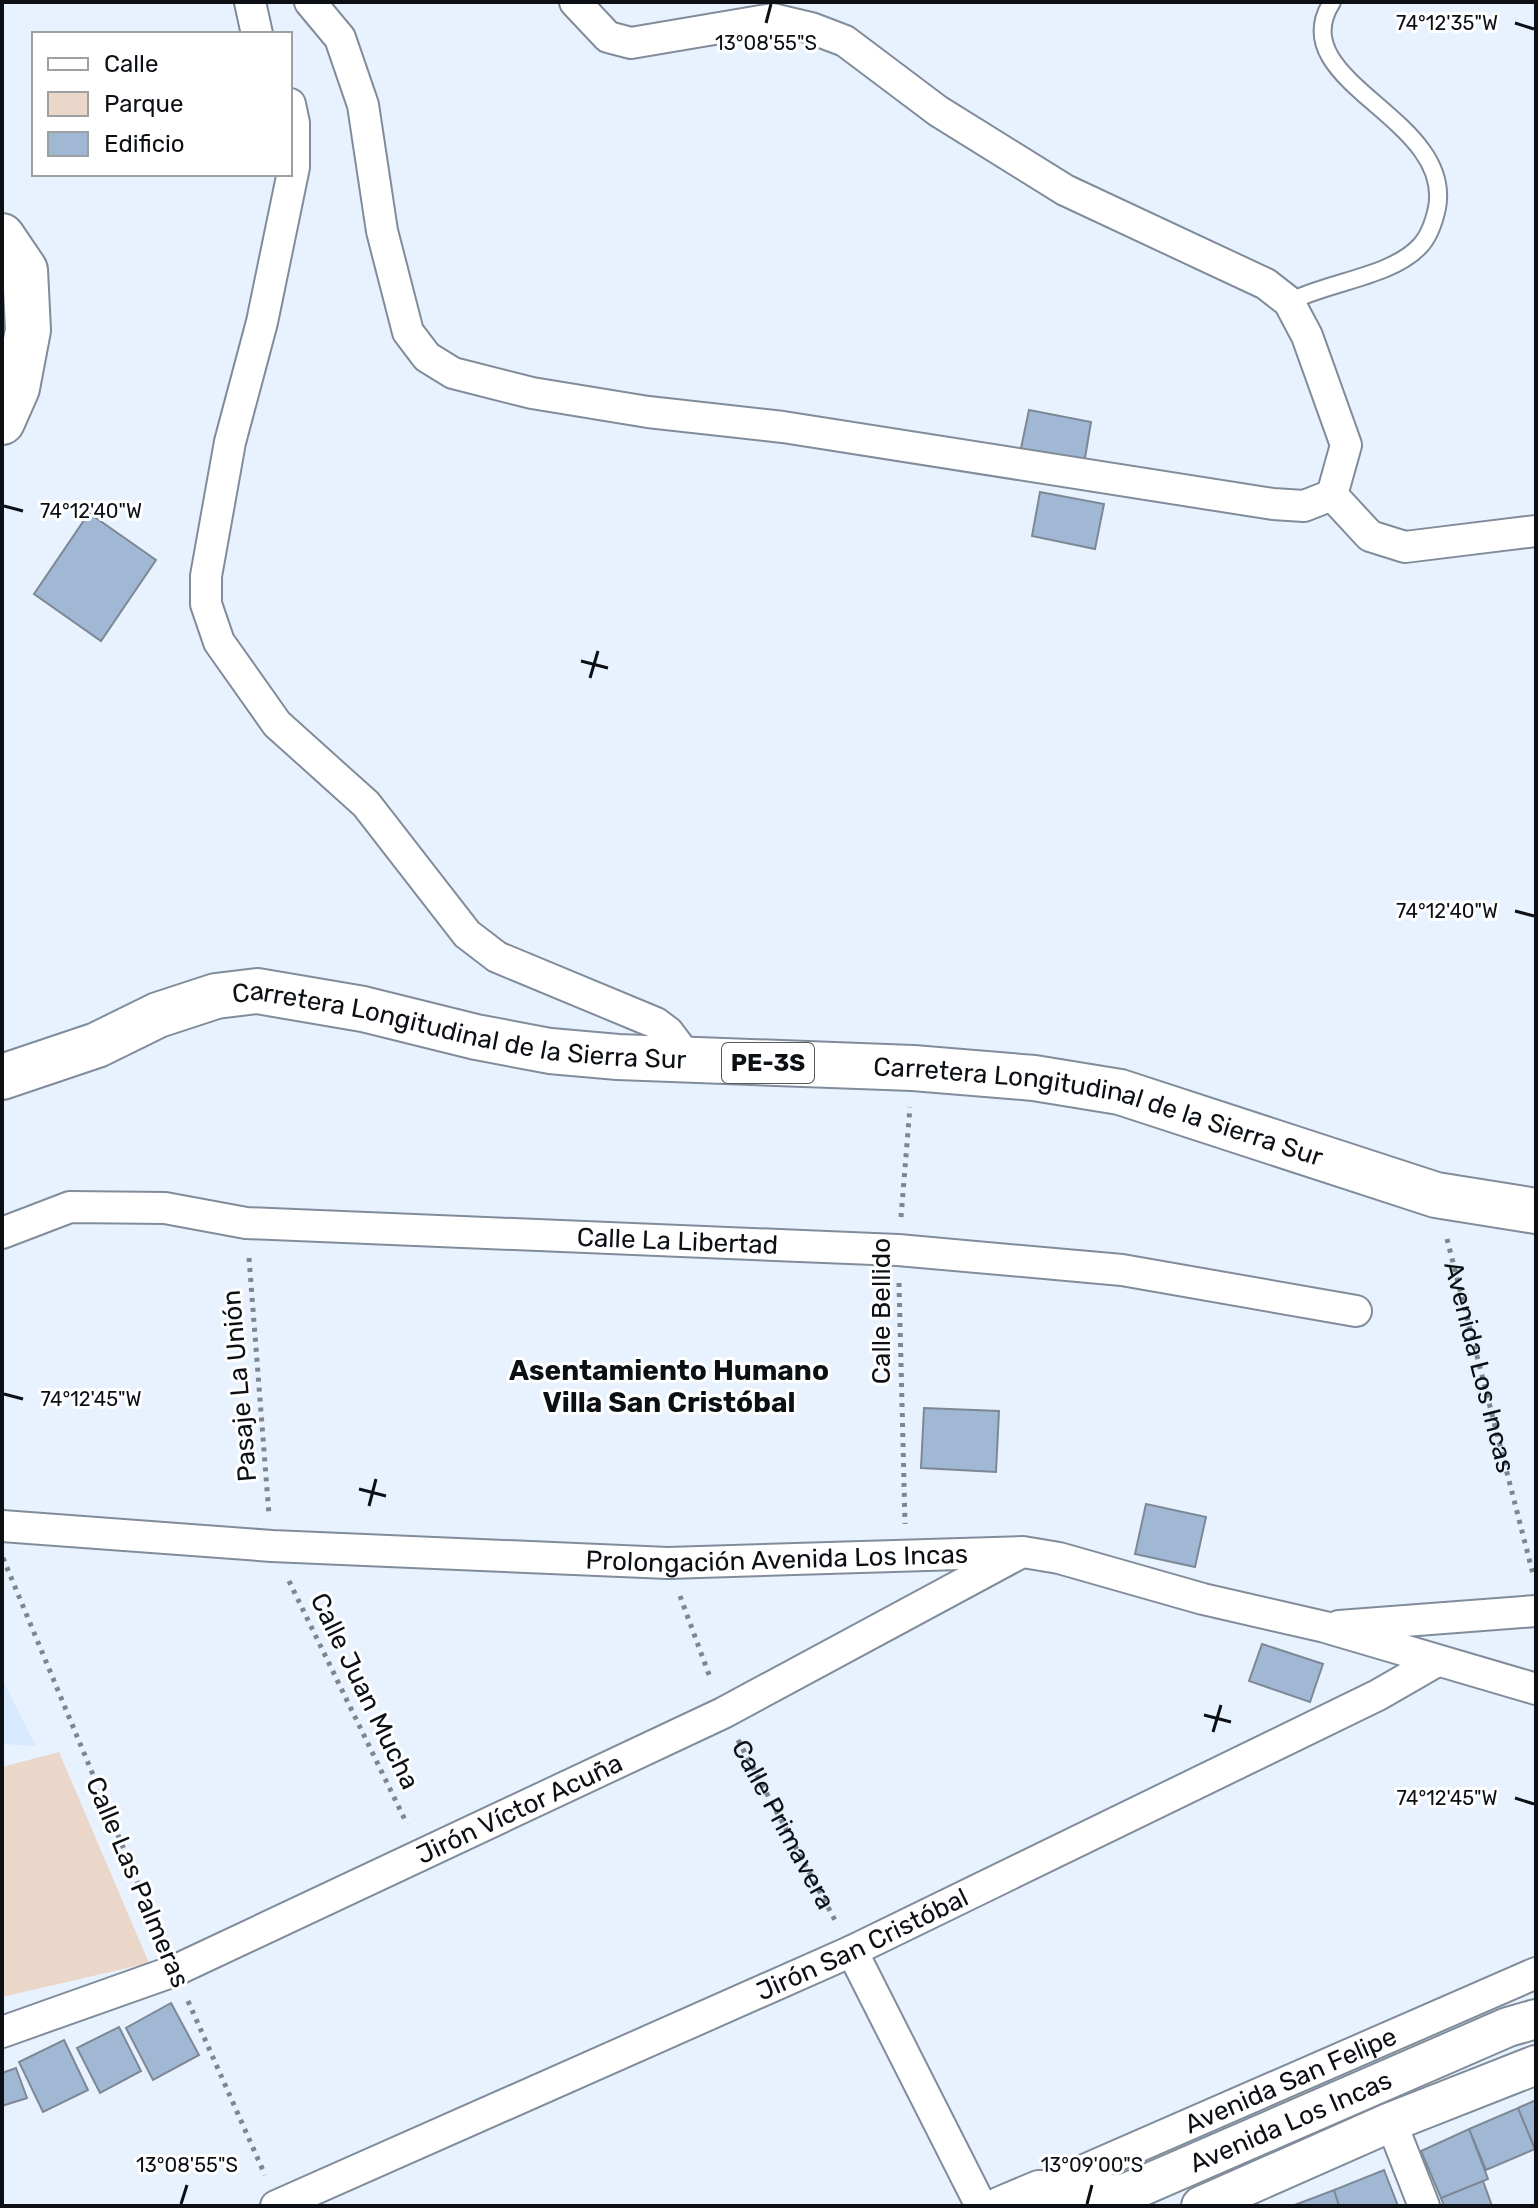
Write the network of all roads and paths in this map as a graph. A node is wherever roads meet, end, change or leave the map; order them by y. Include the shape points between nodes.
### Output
1 (250, 2) edge
2 (310, 2) edge
3 (575, 2) edge
4 (1332, 2) edge
5 (257, 32) edge
6 (292, 114) edge
7 (10, 268) edge
8 (1289, 302) junction
9 (2, 422) edge
10 (1332, 495) junction
11 (1536, 531) edge
12 (689, 1060) junction
13 (913, 1068) junction
14 (2, 1077) edge
15 (1436, 1195) junction
16 (1536, 1211) edge
17 (246, 1223) junction
18 (2, 1233) edge
19 (898, 1250) junction
20 (1356, 1311) dead end
21 (2, 1526) edge
22 (272, 1546) junction
23 (1023, 1552) junction
24 (905, 1553) junction
25 (2, 1555) edge
26 (668, 1563) junction
27 (1536, 1585) edge
28 (1536, 1611) edge
29 (1325, 1627) junction
30 (1437, 1661) junction
31 (1536, 1689) edge
32 (723, 1713) junction
33 (421, 1853) junction
34 (852, 1951) junction
35 (174, 1971) junction
36 (1536, 1973) edge
37 (1536, 2019) edge
38 (2, 2032) edge
39 (1536, 2065) edge
40 (1391, 2122) junction
41 (1112, 2158) junction
42 (1039, 2190) junction
43 (1127, 2200) edge
44 (278, 2206) edge
45 (981, 2206) edge
46 (1001, 2206) edge
47 (1201, 2206) edge
48 (1424, 2206) edge

1 - 5 street
2 - 10 street via 340,38 363,105 382,231 408,332 427,357 453,373 532,393 648,412 783,427 1273,504 1304,506
3 - 8 street via 608,37 631,43 773,19 845,41 938,111 1065,190 1266,284
4 - 8 lane via 1322,26 1328,55 1370,102 1421,144 1434,171 1438,201 1429,233 1400,262
6 - 12 street via 294,167 230,442 206,576 206,604 219,642 277,724 366,804 480,946 656,1023
7 - 9 highway via 28,330 17,388
8 - 10 street via 1307,336 1346,445
10 - 11 street via 1370,536 1405,547
12 - 13 highway, Carretera Longitudinal de la Sierra Sur / PE-3S
12 - 14 highway, Carretera Longitudinal de la Sierra Sur / PE-3S via 550,1051 352,1006 257,991 216,996 158,1015 97,1045
13 - 15 highway, Carretera Longitudinal de la Sierra Sur / PE-3S via 1034,1078 1120,1092
13 - 19 path, Calle Bellido
15 - 16 highway, Carretera Longitudinal de la Sierra Sur / PE-3S
15 - 27 path, Avenida Los Incas
17 - 18 street, Calle La Libertad via 165,1208 70,1207
17 - 19 street, Calle La Libertad
17 - 22 path, Pasaje La Unión
19 - 20 street, Calle La Libertad via 1122,1270
19 - 24 path, Calle Bellido
21 - 22 street, Prolongación Avenida Los Incas
22 - 26 street, Prolongación Avenida Los Incas
22 - 33 path, Calle Juan Mucha
23 - 24 street, Prolongación Avenida Los Incas
23 - 29 street, Prolongación Avenida Los Incas
23 - 32 street, Jirón Víctor Acuña
24 - 26 street, Prolongación Avenida Los Incas
25 - 35 path, Calle Las Palmeras
26 - 32 path, Calle Primavera
28 - 29 street
29 - 30 street, Prolongación Avenida Los Incas
30 - 31 street, Prolongación Avenida Los Incas
30 - 34 street, Jirón San Cristóbal via 1378,1695
32 - 33 street, Jirón Víctor Acuña
32 - 34 path, Calle Primavera
33 - 35 street, Jirón Víctor Acuña
34 - 44 street, Jirón San Cristóbal
34 - 45 street
35 - 38 street, Jirón Víctor Acuña
35 - 44 path, Calle Las Palmeras
36 - 41 street, Avenida San Felipe
37 - 43 street, Avenida Los Incas via 1508,2027
39 - 40 street, Avenida Los Incas
40 - 47 street, Avenida Los Incas
40 - 48 street
41 - 42 street, Avenida San Felipe
41 - 43 street
42 - 43 street, Avenida Los Incas
42 - 46 street, Avenida San Felipe

